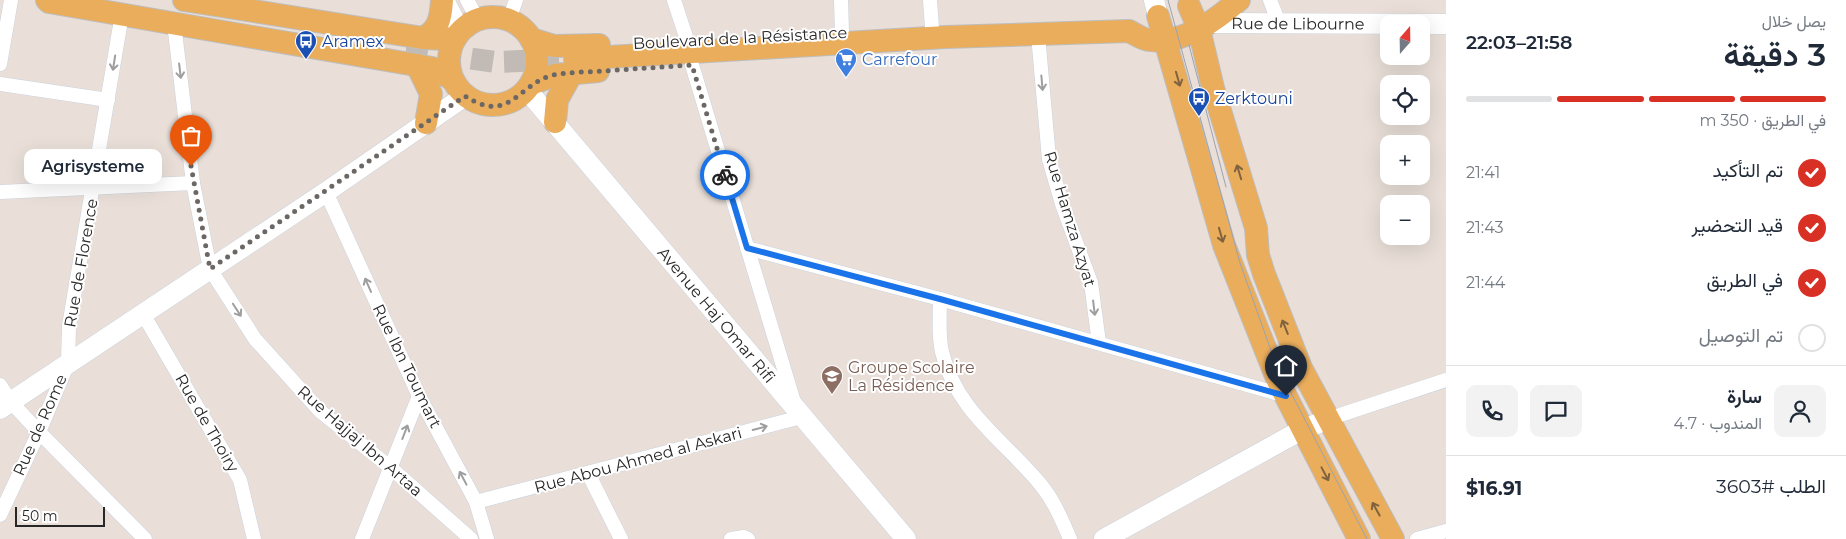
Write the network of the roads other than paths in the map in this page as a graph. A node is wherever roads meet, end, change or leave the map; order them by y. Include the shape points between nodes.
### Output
1 (11, 0) edge
2 (47, 0) edge
3 (184, 0) edge
4 (443, 0) edge
5 (467, 0) edge
6 (674, 0) edge
7 (841, 0) edge
8 (930, 0) edge
9 (1239, 0) edge
10 (1270, 0) edge
11 (1191, 2) edge
12 (114, 7) edge
13 (1156, 8) edge
14 (513, 10) edge
15 (174, 23) junction
16 (1279, 23) junction
17 (1446, 24) edge
18 (1204, 26) junction
19 (465, 29) junction
20 (1129, 31) junction
21 (842, 32) junction
22 (939, 33) junction
23 (1038, 35) junction
24 (531, 39) junction
25 (687, 40) junction
26 (1166, 41) junction
27 (416, 50) junction
28 (0, 64) edge
29 (692, 65) junction
30 (574, 66) junction
31 (0, 84) edge
32 (458, 87) junction
33 (529, 87) junction
34 (108, 100) junction
35 (556, 122) junction
36 (426, 123) junction
37 (193, 183) junction
38 (94, 188) junction
39 (0, 192) edge
40 (326, 192) junction
41 (747, 248) junction
42 (210, 269) junction
43 (940, 299) junction
44 (143, 314) junction
45 (1099, 343) junction
46 (68, 363) junction
47 (1446, 380) edge
48 (0, 385) edge
49 (419, 396) junction
50 (1286, 396) junction
51 (5, 405) edge
52 (799, 414) junction
53 (1328, 419) junction
54 (1304, 430) junction
55 (39, 432) junction
56 (391, 468) junction
57 (588, 473) junction
58 (476, 502) junction
59 (0, 515) edge
60 (1446, 531) edge
61 (145, 539) edge
62 (254, 539) edge
63 (362, 539) edge
64 (471, 539) edge
65 (487, 539) edge
66 (621, 539) edge
67 (906, 539) edge
68 (1070, 539) edge
69 (1104, 539) edge
70 (1359, 539) edge
71 (1393, 539) edge
72 (1418, 539) edge

1 - 28 street
2 - 12 main road
3 - 27 main road
4 - 19 street
4 - 27 main road via 438,24
5 - 19 street
6 - 25 street
7 - 21 street
8 - 22 street
9 - 18 main road, Boulevard de la Résistance
10 - 16 street
11 - 13 main road, Boulevard de la Résistance
11 - 18 main road
12 - 15 main road
12 - 27 main road
12 -> 34 street, Rue de Florence
13 - 20 main road, Boulevard de la Résistance
13 - 26 main road
14 - 19 main road
14 - 24 main road
15 - 27 main road
15 -> 37 street, Rue Hajjaj Ibn Artaa
16 - 17 street, Rue de Libourne
16 - 18 street, Rue de Libourne
18 - 26 main road, Boulevard de la Résistance
53 -> 18 main road via 1301,368 1258,255 1256,228 1213,88
19 - 27 main road
19 - 32 main road via 449,57
20 - 23 main road, Boulevard de la Résistance
20 - 26 main road, Boulevard de la Résistance via 1148,40
21 - 22 main road, Boulevard de la Résistance
21 - 25 main road, Boulevard de la Résistance
22 - 23 main road, Boulevard de la Résistance
22 - 29 main road, Boulevard de la Résistance via 940,48
22 - 30 main road
23 -> 45 street, Rue Hamza Azyat via 1049,159 1091,283
24 - 25 main road, Boulevard de la Résistance via 554,46
24 - 33 main road via 537,64
26 -> 50 main road via 1224,245
27 - 32 main road
27 - 36 main road via 431,94
29 - 30 main road, Boulevard de la Résistance
29 - 41 street
30 - 33 main road, Boulevard de la Résistance
30 - 35 main road via 556,100
31 - 34 street
32 - 33 main road via 485,105 515,100
32 - 36 street
33 - 35 street, Avenue Haj Omar Rifi
34 - 38 street, Rue de Florence
35 - 52 street, Avenue Haj Omar Rifi
36 - 40 street
37 - 38 street
37 - 42 street, Rue Hajjaj Ibn Artaa
38 - 39 street
38 - 46 street, Rue de Florence via 69,326
40 - 42 street
49 -> 40 street, Rue Ibn Toumart
41 - 43 street
41 - 52 street
42 - 44 street
42 -> 56 street, Rue Hajjaj Ibn Artaa via 255,339 291,381 320,411
43 - 45 street
43 - 68 street via 942,352 961,397 976,418 1041,485
44 - 46 street
44 - 62 street, Rue de Thoiry via 240,480
45 - 50 street
46 - 51 street
46 - 55 street, Rue de Rome
47 - 53 street
48 - 51 street
56 -> 49 street
58 -> 49 street, Rue Ibn Toumart
50 - 54 main road
51 - 55 street
57 -> 52 street, Rue Abou Ahmed al Askari
52 - 67 street, Avenue Haj Omar Rifi
53 - 54 street
71 -> 53 main road
54 - 69 street
54 -> 70 main road
55 - 59 street, Rue de Rome
55 - 61 street
56 - 63 street
56 - 64 street, Rue Hajjaj Ibn Artaa
57 - 58 street, Rue Abou Ahmed al Askari
57 - 66 street
58 - 65 street, Rue Ibn Toumart
60 - 72 street

